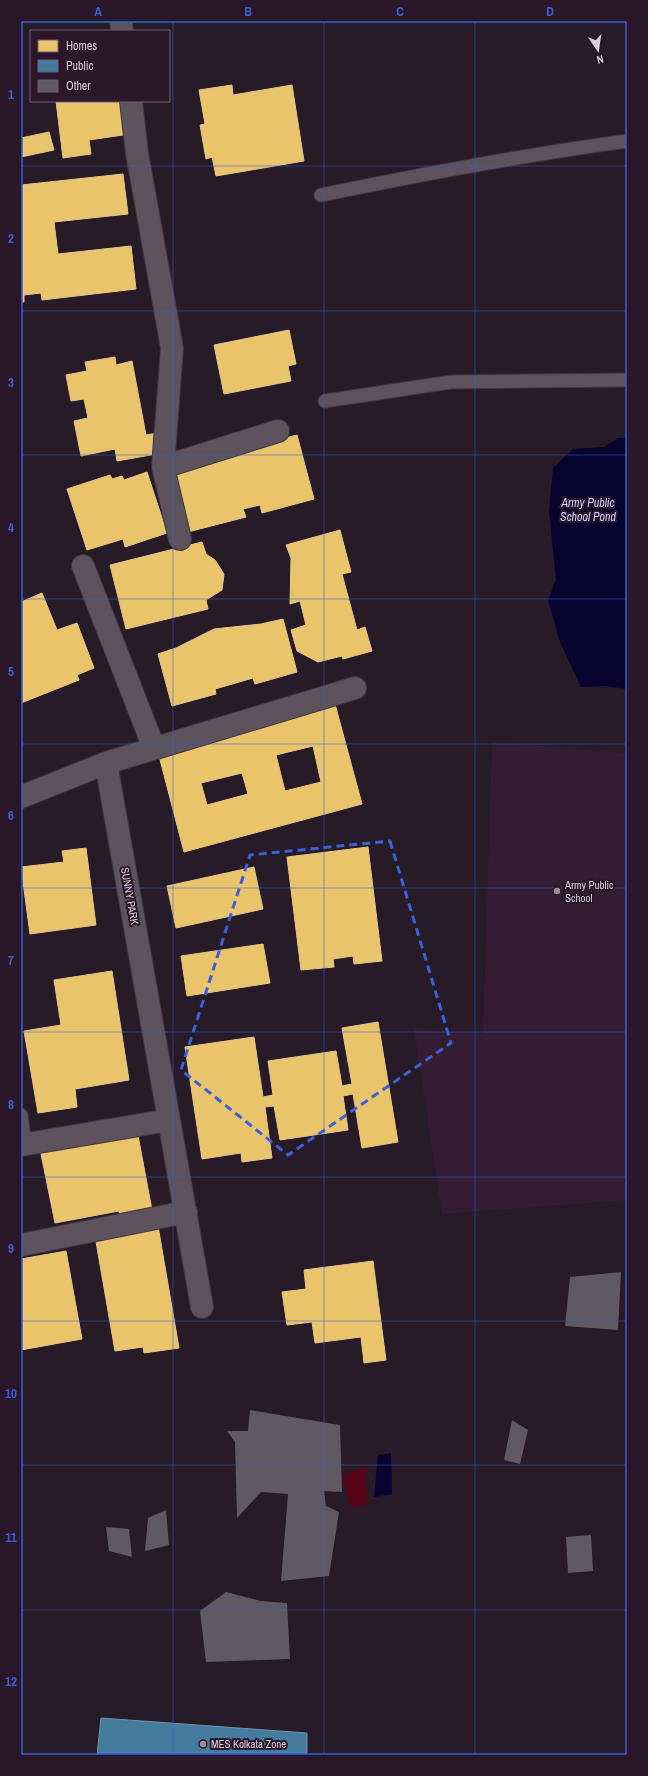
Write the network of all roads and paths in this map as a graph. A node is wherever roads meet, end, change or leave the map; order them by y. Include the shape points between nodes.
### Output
1 (130, 102) edge
2 (627, 141) edge
3 (321, 196) dead end
4 (627, 380) edge
5 (325, 402) dead end
6 (278, 431) dead end
7 (162, 467) junction
8 (180, 539) dead end
9 (83, 566) dead end
10 (355, 688) dead end
11 (154, 748) junction
12 (106, 763) junction
13 (21, 797) edge
14 (21, 1115) edge
15 (169, 1120) junction
16 (23, 1144) edge
17 (186, 1212) junction
18 (21, 1245) edge
19 (202, 1307) dead end

1 - 7 street via 172,348
2 - 3 lane via 452,168
4 - 5 lane via 451,382
6 - 7 street
7 - 8 street
9 - 11 street
10 - 11 street
11 - 12 street
12 - 13 street
12 - 15 street, SUNNY PARK
14 - 16 lane
15 - 16 street
15 - 17 street, SUNNY PARK
17 - 18 street
17 - 19 street, SUNNY PARK

